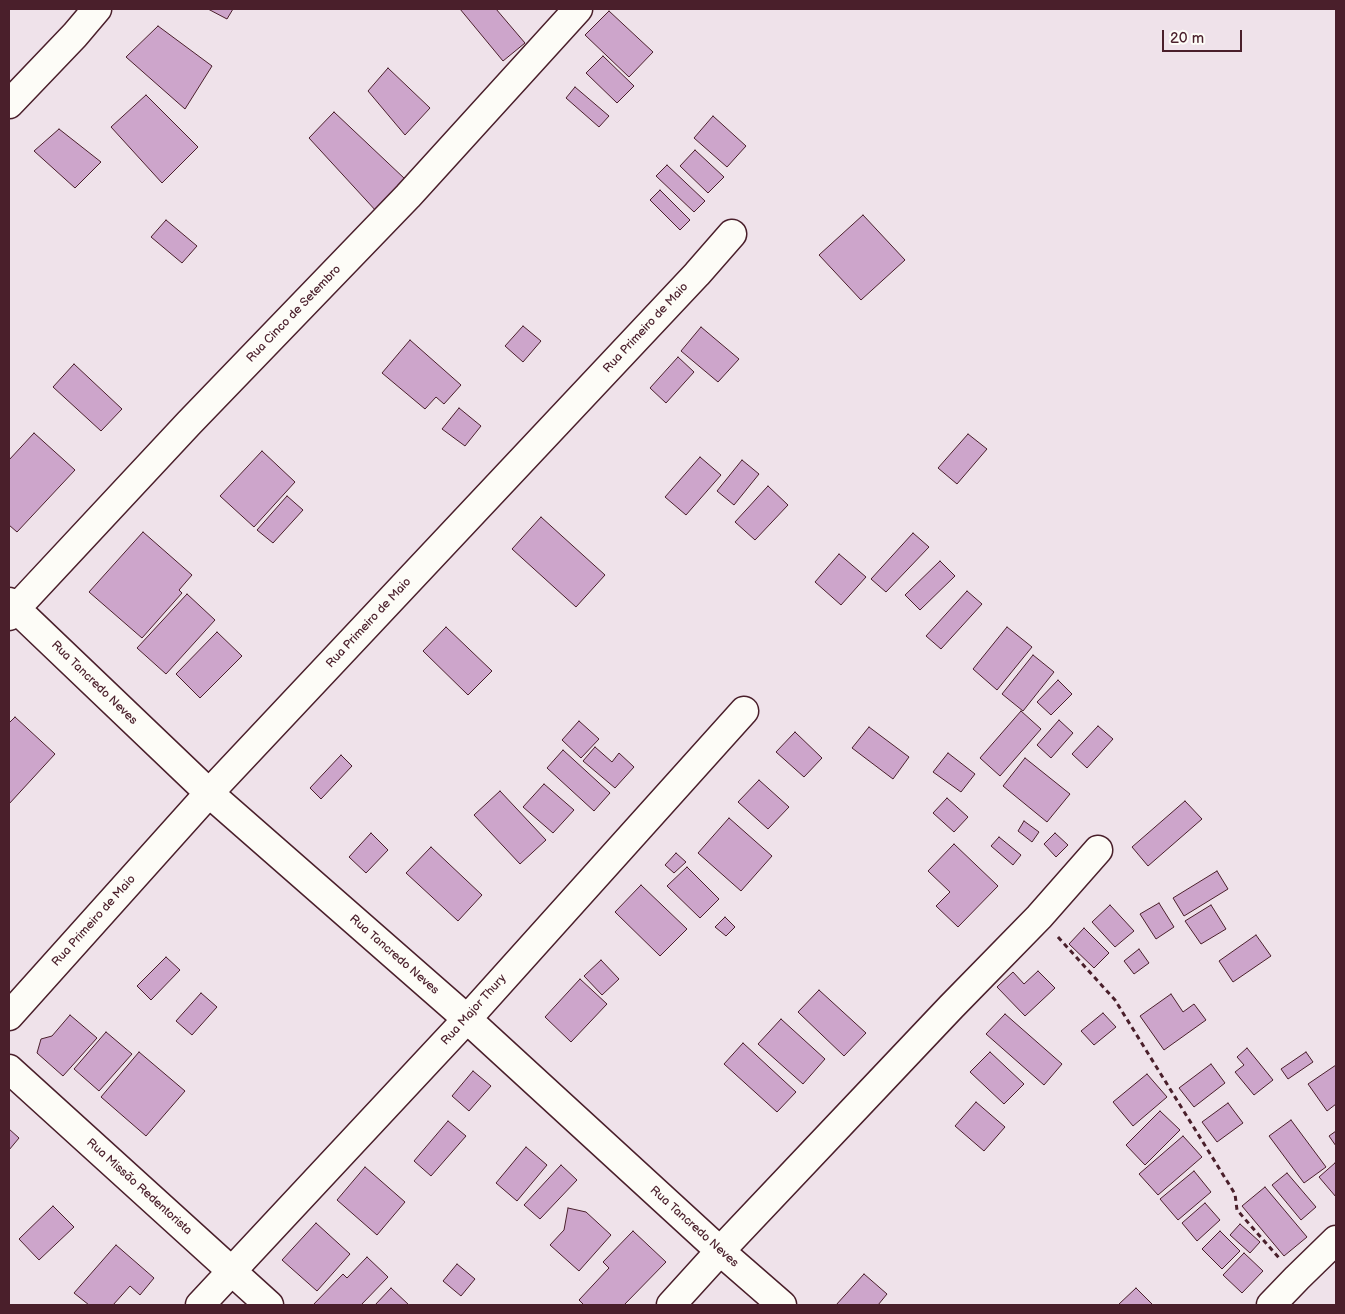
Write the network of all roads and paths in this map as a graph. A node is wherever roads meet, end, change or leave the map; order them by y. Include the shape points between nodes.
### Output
1 (97, 9) edge
2 (578, 9) edge
3 (9, 104) edge
4 (732, 234) dead end
5 (11, 609) edge
6 (744, 711) dead end
7 (209, 792) junction
8 (1098, 850) dead end
9 (1039, 917) junction
10 (9, 1016) edge
11 (467, 1019) junction
12 (9, 1069) edge
13 (1336, 1240) edge
14 (720, 1251) junction
15 (231, 1270) junction
16 (1297, 1278) junction
17 (200, 1305) edge
18 (269, 1305) edge
19 (672, 1305) edge
20 (782, 1305) edge
21 (1271, 1305) edge

1 - 3 street
2 - 5 street, Rua Cinco de Setembro via 408,196
4 - 7 street, Rua Primeiro de Maio
5 - 7 street, Rua Tancredo Neves
6 - 11 street, Rua Major Thury
7 - 10 street, Rua Primeiro de Maio
7 - 11 street, Rua Tancredo Neves
8 - 9 street
9 - 14 street
9 - 16 path via 1115,1000 1235,1194 1237,1210
11 - 14 street, Rua Tancredo Neves
11 - 15 street, Rua Major Thury
12 - 15 street, Rua Missão Redentorista
13 - 16 street
14 - 19 street
14 - 20 street, Rua Tancredo Neves
15 - 17 street, Rua Major Thury
15 - 18 street, Rua Missão Redentorista
16 - 21 street

